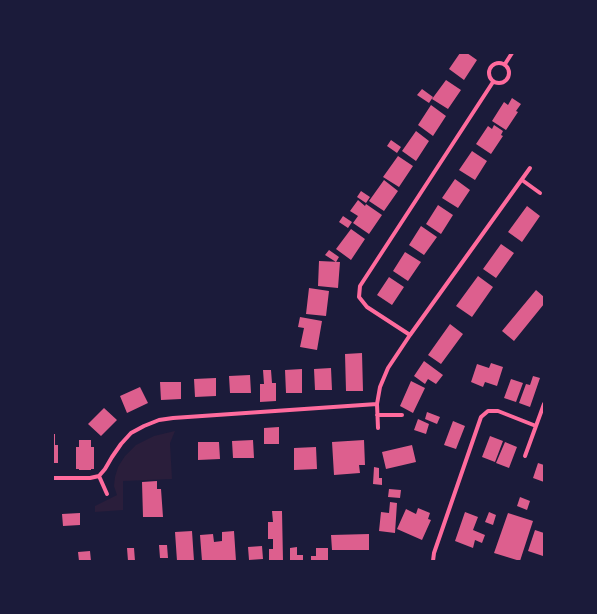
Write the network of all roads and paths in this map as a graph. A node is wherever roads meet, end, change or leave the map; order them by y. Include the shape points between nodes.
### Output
1 (512, 53) edge
2 (505, 64) junction
3 (493, 82) junction
4 (530, 168) dead end
5 (522, 180) junction
6 (540, 193) dead end
7 (410, 335) junction
8 (377, 404) junction
9 (544, 404) edge
10 (377, 415) junction
11 (402, 415) dead end
12 (536, 426) junction
13 (378, 428) dead end
14 (525, 456) dead end
15 (100, 476) junction
16 (53, 478) edge
17 (107, 494) dead end
18 (433, 561) edge

1 - 2 street
2 - 3 street via 496,63 489,69
2 - 3 street via 509,77 502,83
3 - 7 street via 360,286 359,298 367,307
4 - 5 street
5 - 6 street
5 - 7 street
7 - 8 street via 388,368 380,387
8 - 10 street
8 - 15 street via 159,420 131,433
9 - 12 street
10 - 11 street
10 - 13 street
12 - 14 street
12 - 18 street via 498,411 488,411 481,417
15 - 16 street
15 - 17 street

